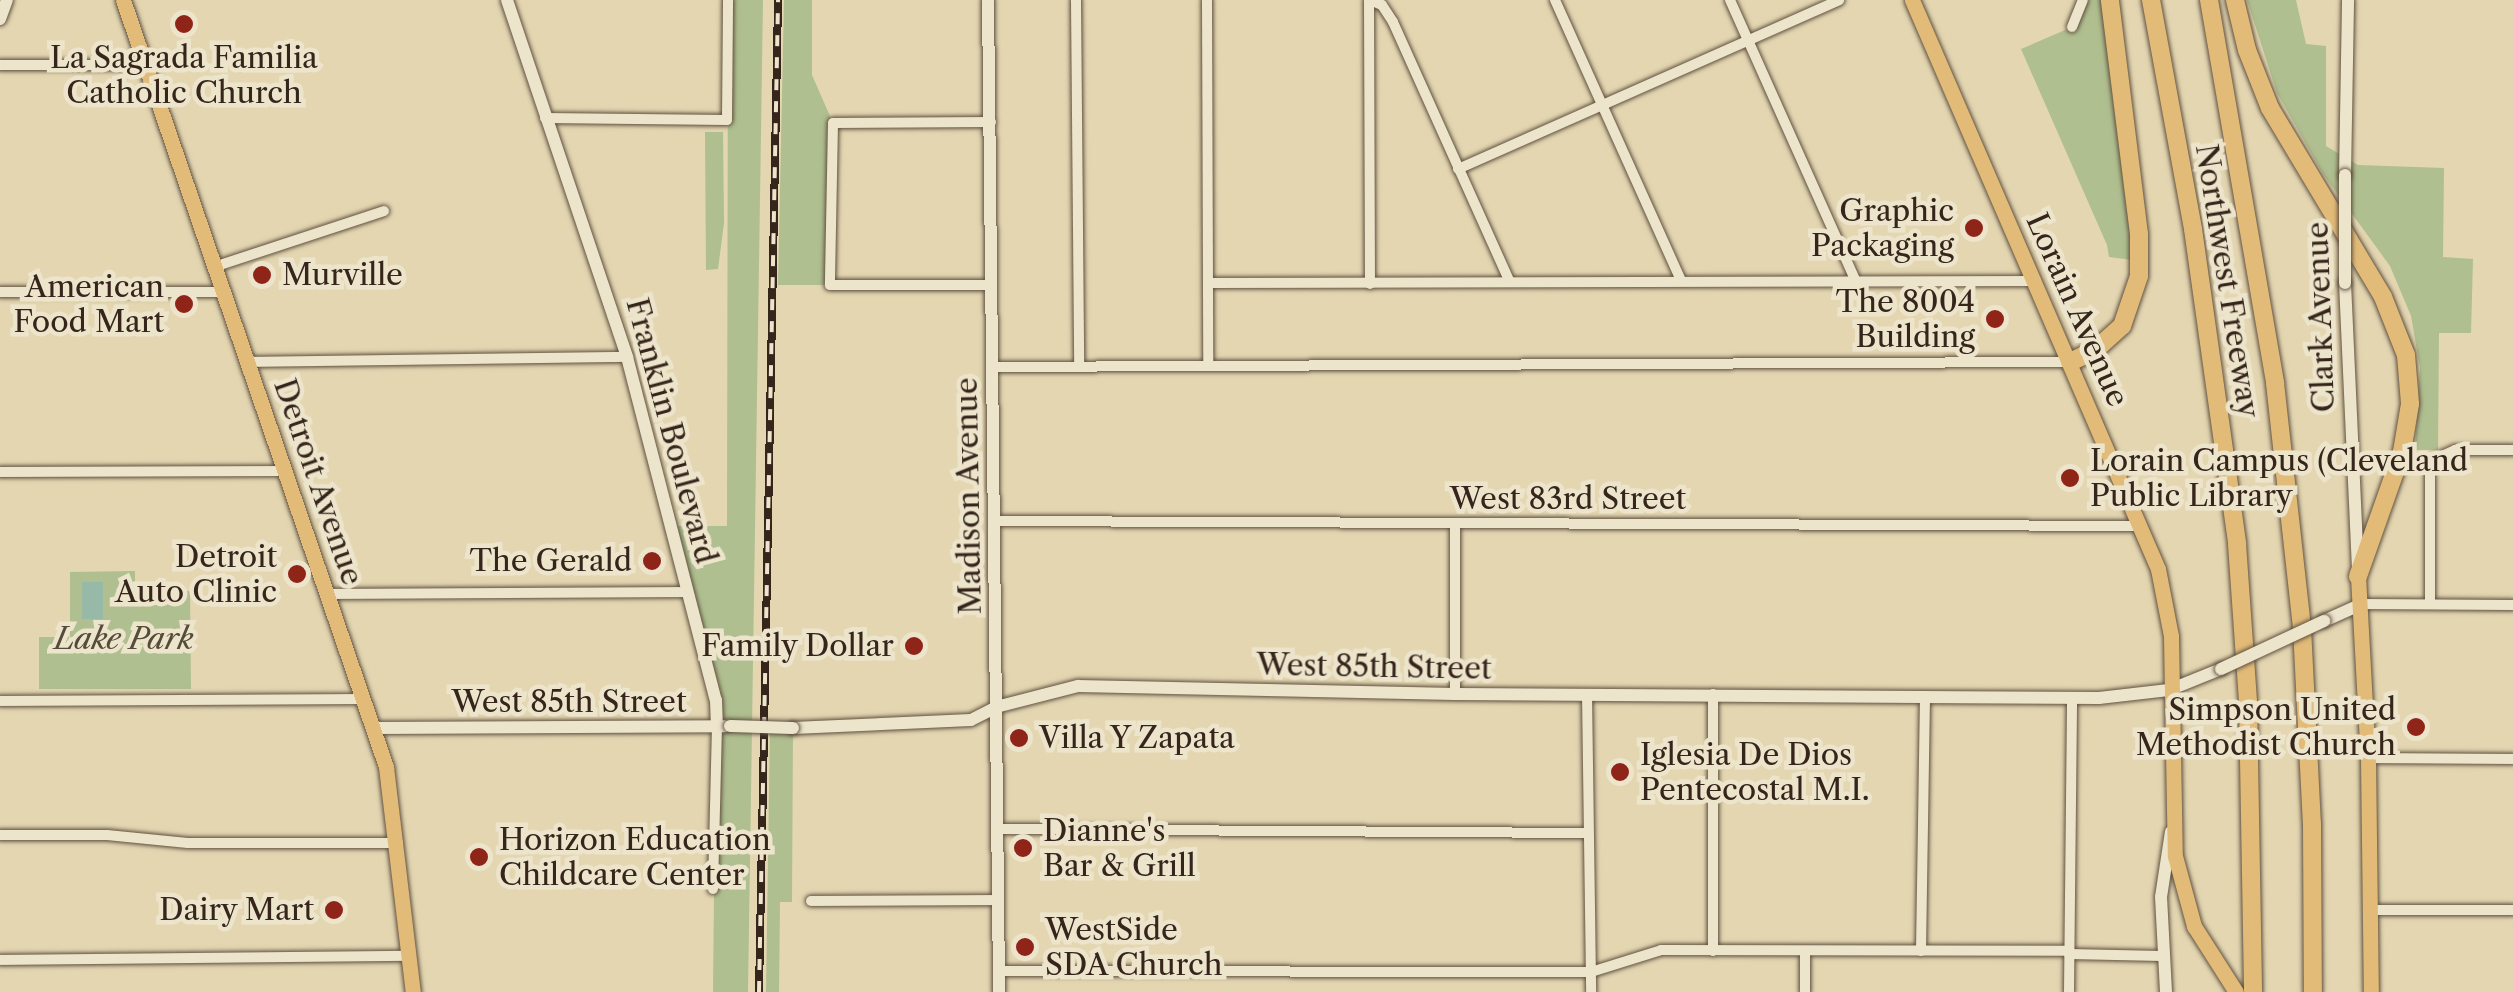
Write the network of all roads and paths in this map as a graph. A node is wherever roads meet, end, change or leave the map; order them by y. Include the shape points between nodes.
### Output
1 (7, 0) edge
2 (123, 0) edge
3 (506, 0) edge
4 (728, 0) edge
5 (988, 0) edge
6 (1076, 0) edge
7 (1207, 0) edge
8 (1370, 0) edge
9 (1555, 0) edge
10 (1730, 0) edge
11 (1839, 0) edge
12 (1912, 0) edge
13 (2083, 0) edge
14 (2110, 0) edge
15 (2151, 0) edge
16 (2209, 0) edge
17 (2236, 0) edge
18 (2348, 0) edge
19 (0, 18) edge
20 (2072, 27) dead end
21 (1748, 41) junction
22 (0, 64) edge
23 (146, 65) junction
24 (1602, 105) junction
25 (544, 118) junction
26 (991, 122) junction
27 (1458, 169) junction
28 (384, 210) dead end
29 (214, 267) junction
30 (1855, 280) junction
31 (1510, 282) junction
32 (1681, 282) junction
33 (2034, 282) junction
34 (1208, 283) junction
35 (1370, 284) junction
36 (992, 286) junction
37 (0, 292) edge
38 (224, 292) junction
39 (627, 357) junction
40 (248, 362) junction
41 (2070, 362) junction
42 (1208, 364) junction
43 (1079, 366) junction
44 (992, 367) junction
45 (2513, 450) edge
46 (284, 471) junction
47 (0, 472) edge
48 (995, 521) junction
49 (1455, 523) junction
50 (2142, 526) junction
51 (2358, 576) junction
52 (688, 592) junction
53 (328, 594) junction
54 (2362, 604) junction
55 (2430, 604) junction
56 (2513, 605) edge
57 (2170, 690) junction
58 (1455, 694) junction
59 (1586, 694) junction
60 (1713, 694) junction
61 (1924, 697) junction
62 (2072, 697) junction
63 (362, 699) junction
64 (0, 701) edge
65 (996, 707) junction
66 (724, 726) junction
67 (373, 728) junction
68 (2368, 758) junction
69 (2513, 759) edge
70 (997, 829) junction
71 (2172, 830) junction
72 (1588, 834) junction
73 (0, 835) edge
74 (398, 843) junction
75 (2252, 869) junction
76 (714, 889) dead end
77 (996, 900) junction
78 (811, 901) dead end
79 (2370, 910) junction
80 (2513, 910) edge
81 (1713, 951) junction
82 (1805, 951) junction
83 (1921, 951) junction
84 (2068, 952) junction
85 (409, 956) junction
86 (2162, 956) junction
87 (0, 960) edge
88 (999, 971) junction
89 (1591, 972) junction
90 (413, 992) edge
91 (999, 992) edge
92 (1591, 992) edge
93 (1805, 992) edge
94 (2068, 992) edge
95 (2166, 992) edge
96 (2238, 992) edge
97 (2254, 992) edge
98 (2313, 992) edge
99 (2371, 992) edge

1 - 19 street
2 - 23 main road, Detroit Avenue
3 - 25 street, Franklin Boulevard
4 - 25 street via 727,120
5 - 26 street, Madison Avenue
6 - 43 street
7 - 34 street
8 - 27 street via 1393,22
8 - 35 street
9 - 24 street
10 - 21 street
11 - 21 street
12 - 33 main road, Lorain Avenue
13 - 20 street
14 - 41 highway via 2139,276 2122,326
15 - 75 highway, Northwest Freeway via 2196,248 2234,524
16 - 98 highway, Northwest Freeway via 2248,208 2294,543 2312,824
17 - 51 highway via 2270,108 2383,297 2406,355 2410,404 2402,452
18 - 51 street, Clark Avenue, bridge via 2345,284
21 - 24 street
21 - 30 street
22 - 23 street
23 - 29 main road, Detroit Avenue
24 - 27 street
24 - 32 street
25 - 39 street, Franklin Boulevard
26 - 36 street, Madison Avenue
26 - 36 street via 832,123 830,285
27 - 31 street
28 - 29 street
29 - 38 main road, Detroit Avenue
30 - 32 street
30 - 33 street
31 - 32 street
31 - 35 street
33 - 41 main road, Lorain Avenue
34 - 35 street
34 - 42 street
36 - 44 street, Madison Avenue
37 - 38 street
38 - 40 main road, Detroit Avenue
39 - 40 street
39 - 52 street, Franklin Boulevard
40 - 46 main road, Detroit Avenue
41 - 42 street
41 - 50 main road, Lorain Avenue
42 - 43 street
43 - 44 street
44 - 48 street, Madison Avenue
45 - 55 street via 2456,450 2435,460 2429,475
46 - 47 street
46 - 53 main road, Detroit Avenue
48 - 49 street, West 83rd Street
48 - 65 street, Madison Avenue
49 - 50 street, West 83rd Street
49 - 58 street
50 - 57 main road, Lorain Avenue via 2167,604
51 - 54 main road, Clark Avenue
52 - 53 street
52 - 66 street, Franklin Boulevard
53 - 63 main road, Detroit Avenue
54 - 55 street
54 - 57 street, West 85th Street, bridge
54 - 68 main road, Clark Avenue
55 - 56 street
57 - 62 street, West 85th Street
57 - 71 main road, Lorain Avenue
58 - 59 street, West 85th Street
58 - 65 street, West 85th Street via 1078,686
59 - 60 street, West 85th Street
59 - 72 street
60 - 61 street, West 85th Street
60 - 81 street
61 - 62 street, West 85th Street
61 - 83 street
62 - 84 street
63 - 64 street
63 - 67 main road, Detroit Avenue
65 - 66 street, West 85th Street, bridge via 971,720 934,724
65 - 70 street, Madison Avenue
66 - 67 street, West 85th Street
66 - 76 street, Franklin Boulevard
67 - 74 main road, Detroit Avenue
68 - 69 street
68 - 79 main road, Clark Avenue
70 - 72 street
70 - 77 street, Madison Avenue
71 - 86 street via 2163,868
71 - 96 main road, Lorain Avenue via 2183,894 2217,968
72 - 89 street
73 - 74 street
74 - 85 main road, Detroit Avenue
75 - 96 highway
75 - 97 highway, Northwest Freeway
77 - 78 street
77 - 88 street, Madison Avenue
79 - 80 street
79 - 99 main road, Clark Avenue
81 - 82 street
81 - 89 street via 1661,950
82 - 83 street
82 - 93 street
83 - 84 street
84 - 86 street
84 - 94 street
85 - 87 street
85 - 90 main road, Detroit Avenue
86 - 95 street
88 - 89 street
88 - 91 street, Madison Avenue
89 - 92 street

